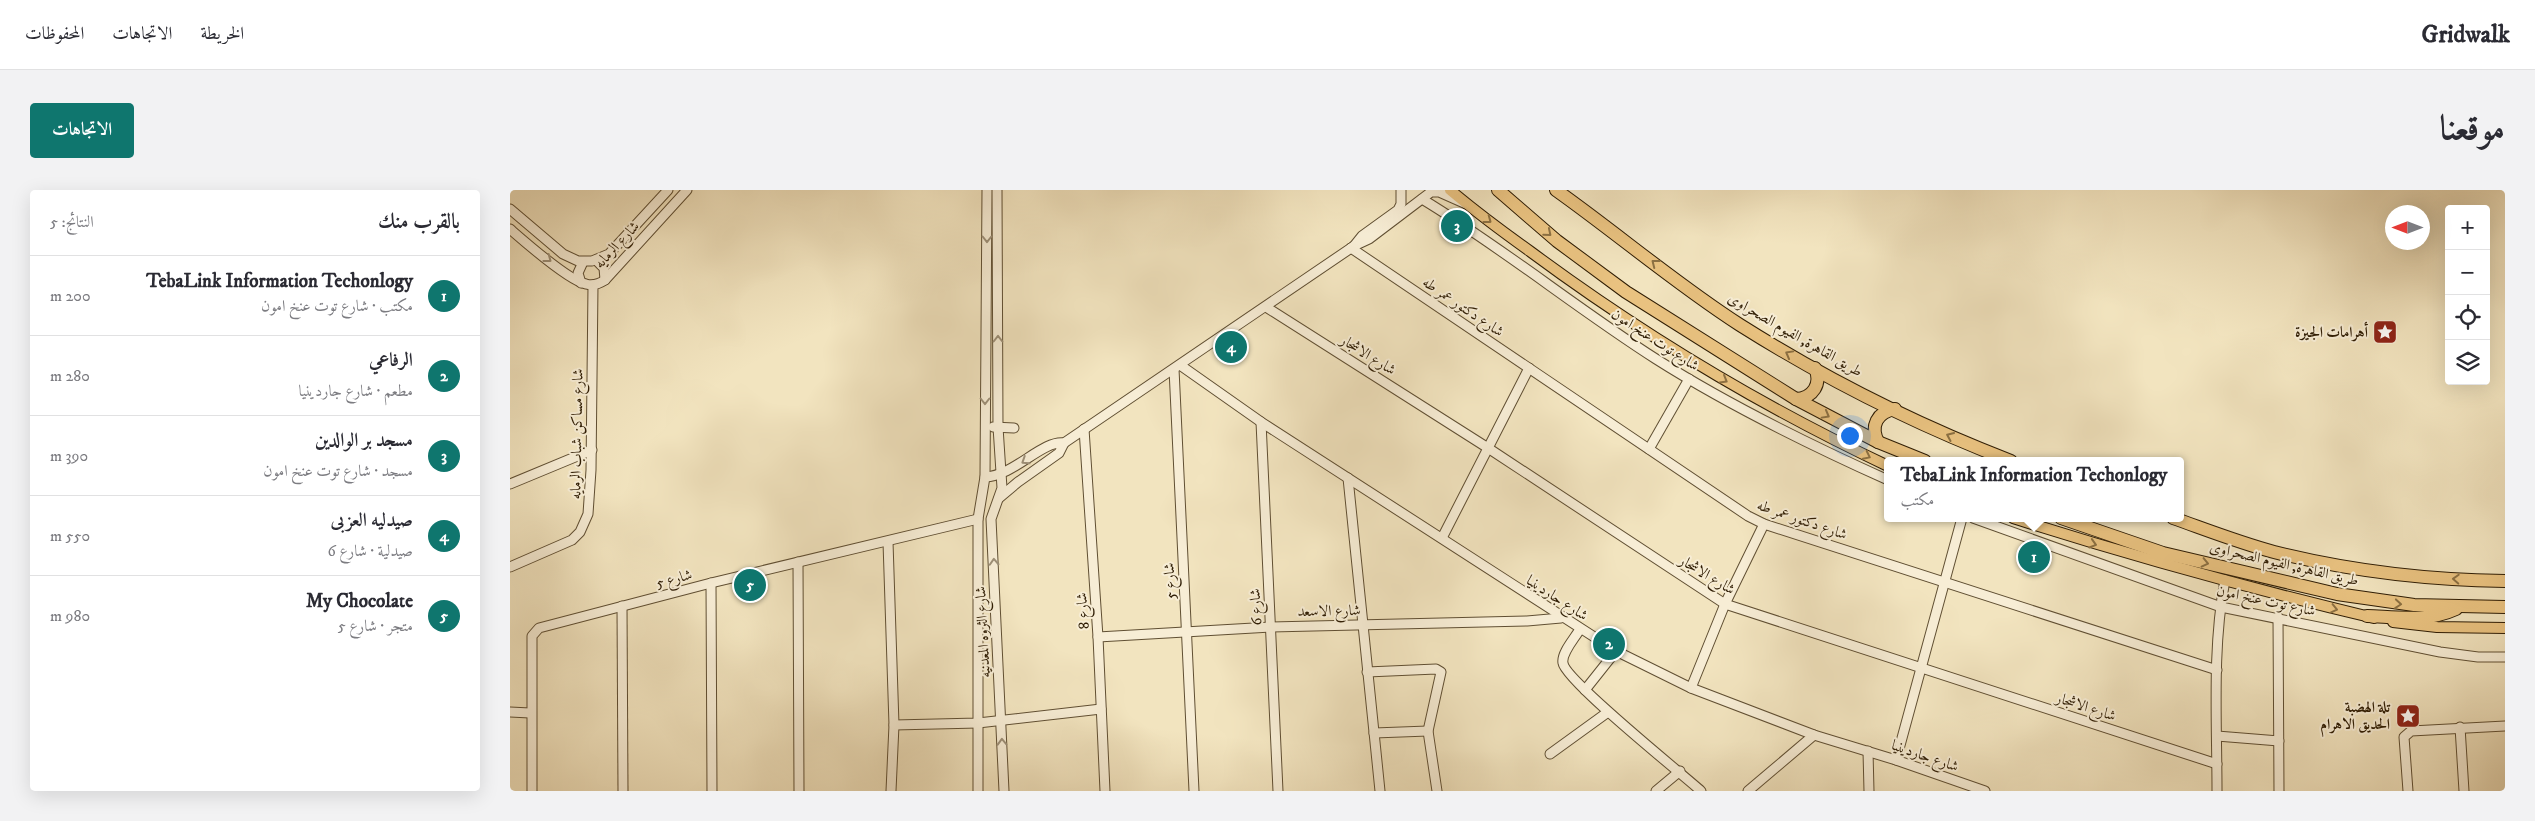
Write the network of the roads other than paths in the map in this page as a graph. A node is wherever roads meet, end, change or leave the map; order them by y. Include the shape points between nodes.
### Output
1 (668, 190) edge
2 (688, 190) edge
3 (987, 190) edge
4 (997, 190) edge
5 (1401, 190) edge
6 (1450, 190) edge
7 (1498, 190) edge
8 (1556, 190) edge
9 (1422, 199) junction
10 (1466, 204) junction
11 (510, 209) edge
12 (510, 229) edge
13 (1352, 247) junction
14 (596, 260) junction
15 (583, 262) junction
16 (605, 280) junction
17 (581, 283) junction
18 (593, 285) junction
19 (1266, 307) junction
20 (1177, 367) junction
21 (1529, 368) junction
22 (1815, 368) junction
23 (1689, 379) junction
24 (1796, 399) junction
25 (1895, 409) junction
26 (1261, 422) junction
27 (985, 427) junction
28 (998, 427) junction
29 (1014, 428) dead end
30 (1084, 429) junction
31 (1064, 442) junction
32 (1878, 442) junction
33 (1488, 448) junction
34 (1649, 449) junction
35 (592, 450) junction
36 (1915, 457) edge
37 (2001, 457) edge
38 (1884, 464) edge
39 (1001, 475) junction
40 (985, 477) junction
41 (1348, 478) junction
42 (1884, 478) edge
43 (510, 484) edge
44 (999, 498) junction
45 (978, 519) junction
46 (1961, 522) edge
47 (1984, 522) edge
48 (2026, 522) edge
49 (2073, 522) edge
50 (2184, 522) edge
51 (1764, 524) junction
52 (1442, 538) junction
53 (888, 542) junction
54 (798, 562) junction
55 (510, 567) edge
56 (2225, 580) junction
57 (1944, 581) junction
58 (2505, 581) edge
59 (711, 583) junction
60 (1725, 604) junction
61 (622, 606) junction
62 (2462, 606) junction
63 (2221, 607) junction
64 (2505, 607) edge
65 (2367, 616) junction
66 (2278, 617) junction
67 (1562, 618) junction
68 (1362, 624) junction
69 (1271, 626) junction
70 (2505, 628) edge
71 (1580, 629) junction
72 (1186, 631) junction
73 (1098, 637) junction
74 (1616, 651) junction
75 (2505, 657) edge
76 (1921, 668) junction
77 (2217, 670) junction
78 (1367, 672) junction
79 (1691, 688) junction
80 (1585, 690) junction
81 (1101, 709) junction
82 (510, 712) edge
83 (1608, 712) junction
84 (530, 713) junction
85 (1002, 720) junction
86 (978, 723) junction
87 (894, 725) junction
88 (2505, 726) edge
89 (2460, 727) junction
90 (1428, 731) junction
91 (1374, 733) junction
92 (1814, 735) junction
93 (2217, 736) junction
94 (2278, 741) junction
95 (1868, 751) junction
96 (1550, 754) dead end
97 (1896, 760) junction
98 (2217, 764) junction
99 (1680, 771) junction
100 (1963, 788) edge
101 (532, 791) edge
102 (623, 791) edge
103 (712, 791) edge
104 (799, 791) edge
105 (891, 791) edge
106 (978, 791) edge
107 (1004, 791) edge
108 (1104, 791) edge
109 (1194, 791) edge
110 (1278, 791) edge
111 (1380, 791) edge
112 (1437, 791) edge
113 (1656, 791) edge
114 (1701, 791) edge
115 (1748, 791) edge
116 (1869, 791) edge
117 (1985, 791) edge
118 (2217, 791) edge
119 (2279, 791) edge
120 (2408, 791) edge
121 (2464, 791) edge

1 - 14 street, شارع الرمايه via 609,254
2 - 16 street, شارع الرمايه
3 -> 27 street, شارع الثروه المعدنيه
28 -> 4 street, شارع الثروه المعدنيه
5 - 13 street via 1398,210
6 - 10 main road
7 -> 24 highway via 1626,292
22 -> 8 highway, طريق القاهرة, الفيوم الصحراوى via 1718,311
9 - 10 street via 1435,191
9 - 13 street via 1369,239
9 - 23 street, شارع توت عنخ امون
10 -> 38 main road via 1651,336 1754,398
11 - 15 street, شارع الرمايه via 563,254
12 -> 17 street, شارع الرمايه
13 - 19 street
13 - 21 street, شارع دكتور عمر طه
14 - 15 street, شارع الرمايه
14 - 16 street via 604,268
15 - 17 street via 578,273
16 - 18 street, شارع الرمايه
17 - 18 street, شارع الرمايه
18 - 35 street, شارع مساكن شباب الرمايه
19 - 20 street
19 - 33 street, شارع الاشجار
20 - 26 street, شارع جاردينيا
20 - 30 street
20 - 72 street, شارع 5
21 - 33 street
21 - 34 street, شارع دكتور عمر طه
22 - 24 highway via 1818,379 1815,389 1807,397
22 - 25 highway, طريق القاهرة, الفيوم الصحراوى
23 - 34 street
23 - 42 street, شارع توت عنخ امون via 1783,431
24 -> 32 highway
25 - 32 highway via 1883,413 1875,423
37 -> 25 highway, طريق القاهرة, الفيوم الصحراوى
26 - 41 street, شارع جاردينيا
26 - 69 street, شارع 6
27 - 28 street
27 - 40 street, شارع الثروه المعدنيه
28 - 29 street
28 - 39 street, شارع الثروه المعدنيه
30 - 31 street
30 - 73 street, شارع 8
31 -> 39 street via 1053,443
31 - 44 street via 1059,454
32 - 36 highway
33 - 52 street
33 - 60 street, شارع الاشجار
34 - 51 street, شارع دكتور عمر طه
35 - 43 street
35 - 55 street, شارع مساكن شباب الرمايه via 588,514 580,532 561,547
39 - 40 street
39 - 44 street, شارع الثروه المعدنيه
40 - 45 street, شارع الثروه المعدنيه
41 - 52 street, شارع جاردينيا
41 - 68 street
85 -> 44 street, شارع الثروه المعدنيه via 991,519
45 - 53 street, شارع 5
45 - 86 street, شارع الثروه المعدنيه
46 - 57 street
47 - 63 street, شارع توت عنخ امون
48 -> 56 main road
49 -> 62 highway, طريق القاهرة, الفيوم الصحراوى via 2163,553 2337,594 2389,603
58 -> 50 highway, طريق القاهرة, الفيوم الصحراوى via 2424,577 2333,564 2258,547
51 - 57 street, شارع دكتور عمر طه
51 - 60 street
52 - 67 street, شارع جاردينيا
53 - 54 street, شارع 5
53 - 87 street
54 - 59 street, شارع 5
54 - 104 street
56 - 63 street
56 -> 65 main road
57 - 76 street
57 - 77 street, شارع دكتور عمر طه
59 - 61 street, شارع 5
59 - 103 street
60 - 76 street, شارع الاشجار
60 - 79 street
61 - 84 street, شارع 5 via 535,631
61 - 102 street
62 - 64 highway, طريق القاهرة, الفيوم الصحراوى
62 - 65 highway via 2447,613 2420,618
63 - 66 street, شارع توت عنخ امون
63 - 77 street
65 - 70 main road via 2420,626
66 - 75 street, شارع توت عنخ امون via 2440,652
66 - 94 street
67 - 68 street, شارع الاسعد
67 - 71 street, شارع جاردينيا
68 - 69 street, شارع الاسعد
68 - 78 street
69 - 72 street, شارع الاسعد
69 - 110 street, شارع 6
71 - 74 street, شارع جاردينيا
71 - 80 street via 1562,662
72 - 73 street, شارع الاسعد
72 - 109 street, شارع 5
73 - 81 street, شارع 8
74 - 79 street, شارع جاردينيا
74 - 80 street
76 - 97 street
76 - 98 street, شارع الاشجار
77 - 93 street
78 - 90 street via 1440,670 1442,673
78 - 91 street
79 - 92 street, شارع جاردينيا
80 - 83 street
81 - 85 street
81 - 108 street, شارع 8
82 - 84 street
83 - 96 street
83 - 99 street
84 - 101 street, شارع 5
85 - 86 street
107 -> 85 street, شارع الثروه المعدنيه
86 - 87 street
86 - 106 street, شارع الثروه المعدنيه
87 - 105 street
88 - 89 street
89 - 120 street via 2411,731 2404,737
89 - 121 street
90 - 91 street
90 - 112 street
91 - 111 street
92 - 95 street, شارع جاردينيا
92 - 115 street
93 - 94 street
93 - 98 street
94 - 119 street
95 - 97 street, شارع جاردينيا
95 - 116 street
97 - 100 street, شارع جاردينيا
98 - 118 street
99 - 113 street
99 - 114 street
100 - 117 street, شارع جاردينيا

